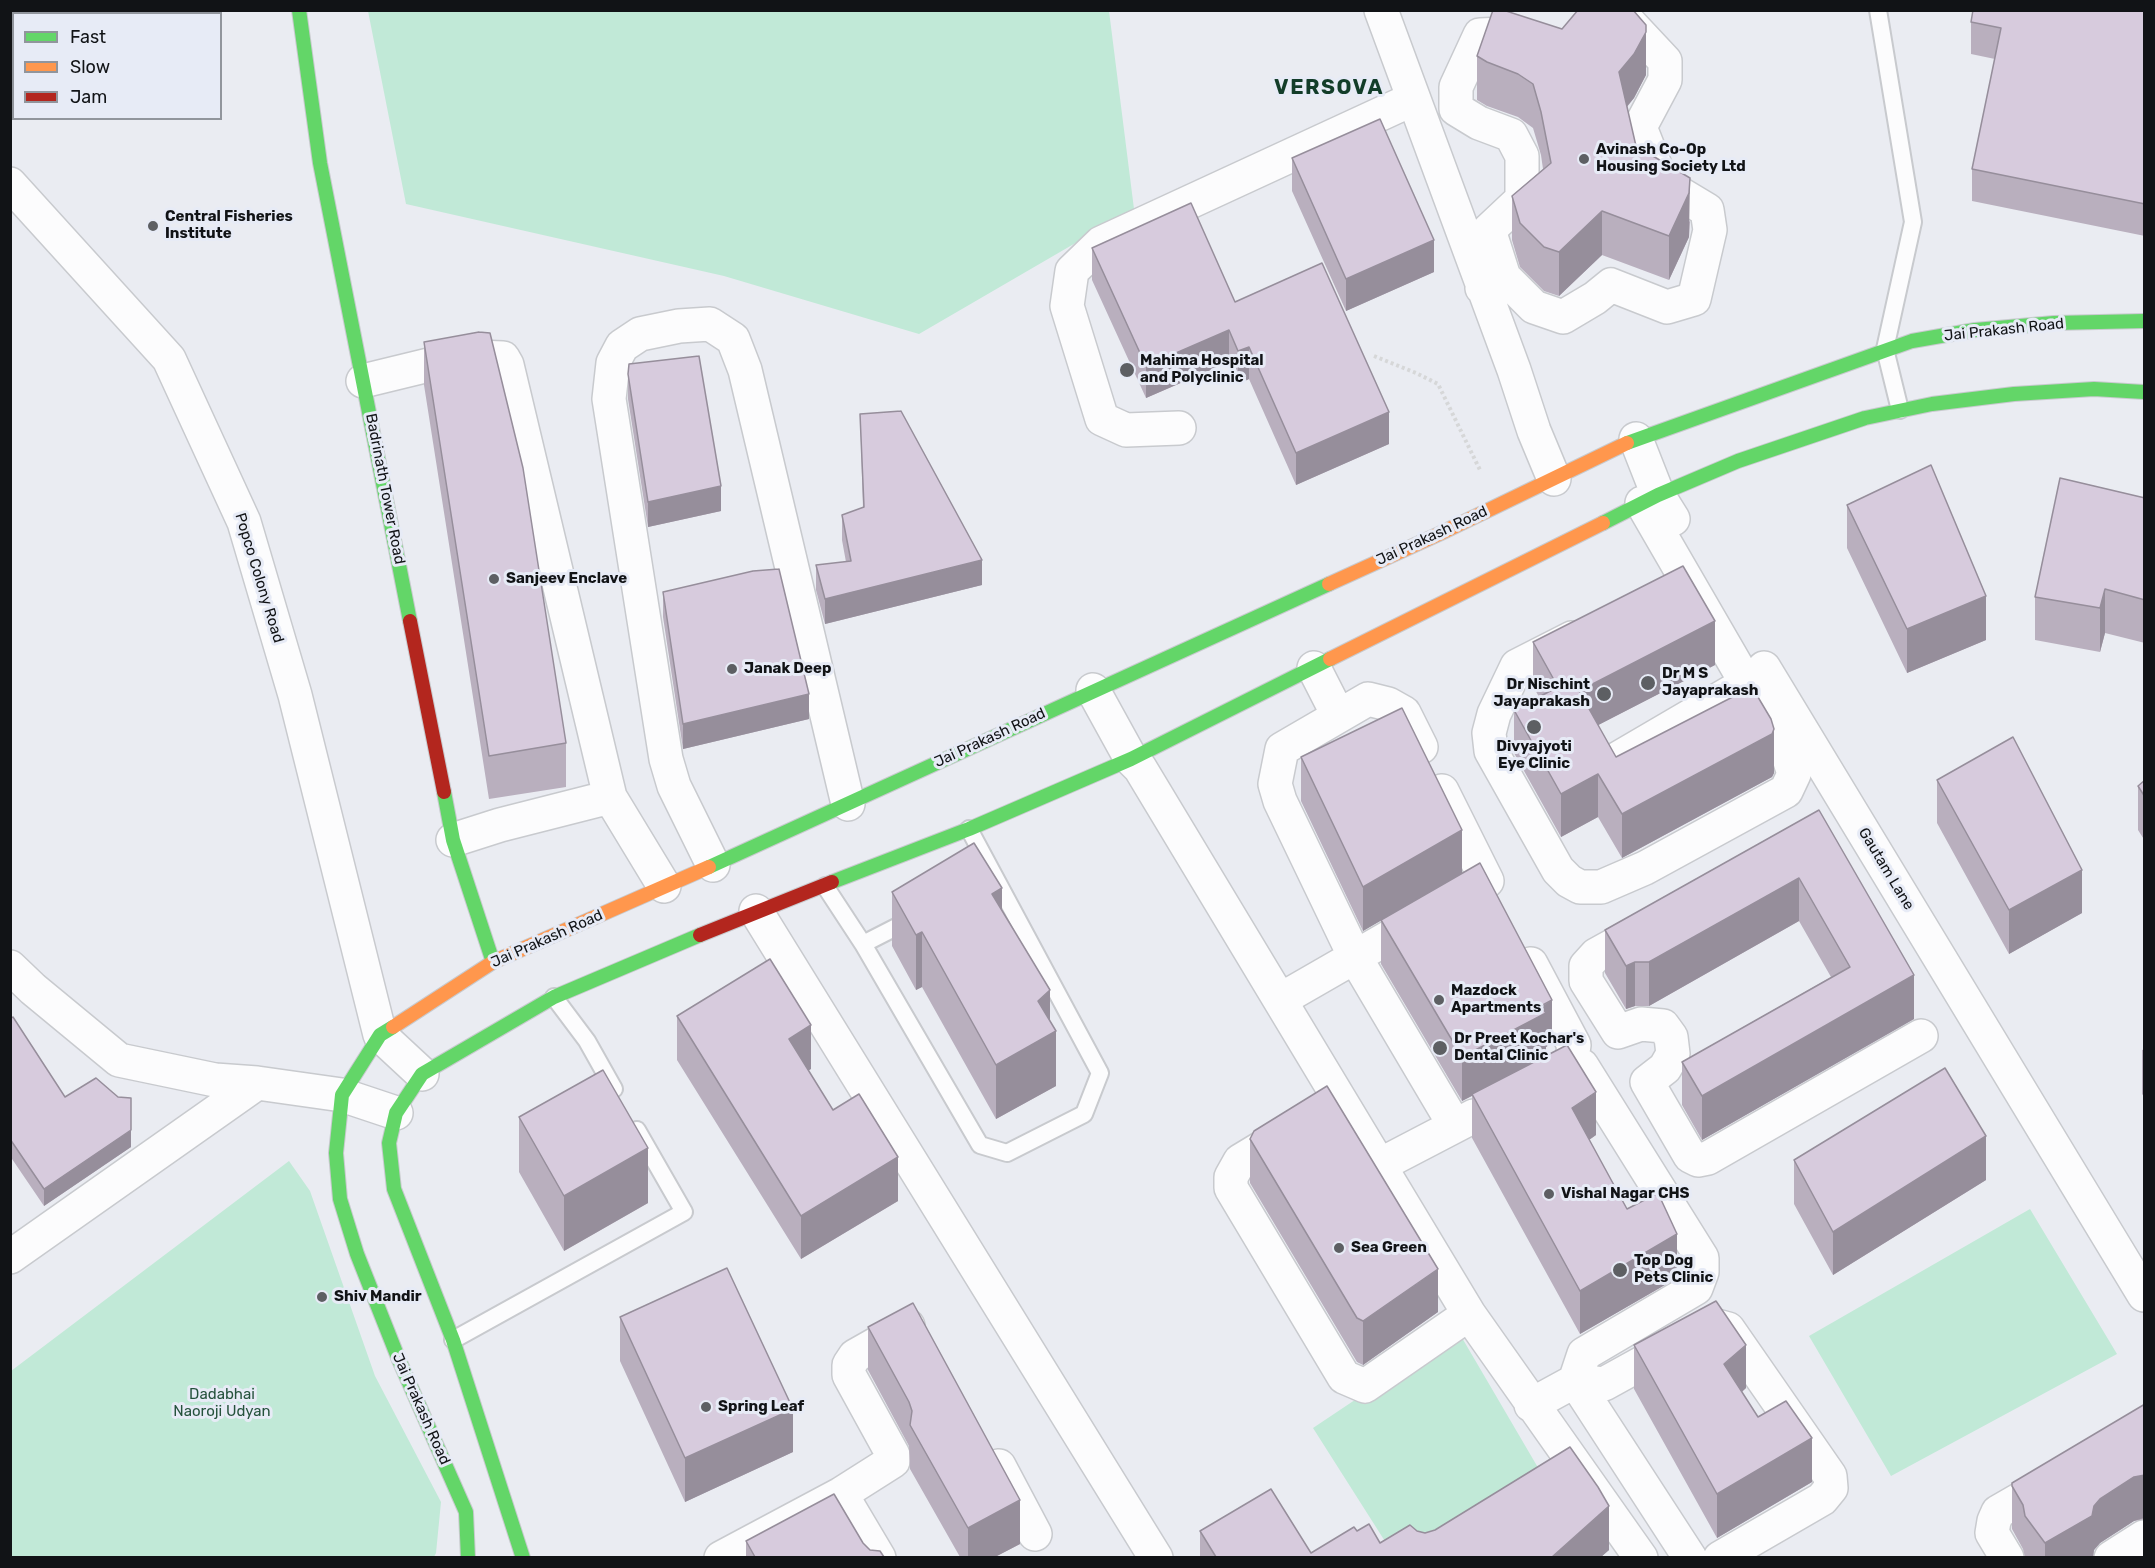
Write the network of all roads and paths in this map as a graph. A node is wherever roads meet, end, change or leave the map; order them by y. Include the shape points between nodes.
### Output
1 (299, 10) edge
2 (1381, 10) edge
3 (1878, 10) edge
4 (1413, 99) junction
5 (10, 184) edge
6 (1493, 283) junction
7 (2145, 321) edge
8 (1885, 350) junction
9 (1374, 356) dead end
10 (363, 381) junction
11 (2145, 392) edge
12 (1900, 410) junction
13 (1179, 428) dead end
14 (1636, 439) junction
15 (1554, 479) junction
16 (1650, 499) junction
17 (1498, 506) junction
18 (1688, 581) junction
19 (1656, 597) edge
20 (1602, 623) edge
21 (1314, 668) junction
22 (1757, 677) junction
23 (1094, 690) junction
24 (1338, 715) junction
25 (1131, 759) junction
26 (1617, 759) edge
27 (610, 797) junction
28 (848, 804) junction
29 (1852, 814) junction
30 (969, 829) junction
31 (1822, 831) edge
32 (453, 840) junction
33 (713, 865) junction
34 (995, 875) junction
35 (1487, 881) junction
36 (975, 885) edge
37 (664, 886) junction
38 (825, 886) junction
39 (756, 911) junction
40 (1503, 911) edge
41 (924, 912) edge
42 (1668, 915) edge
43 (1519, 942) edge
44 (863, 944) junction
45 (1355, 957) junction
46 (494, 962) junction
47 (10, 967) edge
48 (554, 997) junction
49 (1280, 1000) junction
50 (380, 1035) junction
51 (1921, 1036) dead end
52 (1568, 1067) junction
53 (422, 1074) junction
54 (257, 1083) junction
55 (342, 1095) junction
56 (1340, 1100) junction
57 (396, 1113) junction
58 (1455, 1126) junction
59 (1380, 1165) junction
60 (10, 1257) edge
61 (1689, 1293) junction
62 (2145, 1295) edge
63 (1469, 1314) junction
64 (1709, 1327) junction
65 (453, 1340) junction
66 (935, 1348) edge
67 (1575, 1381) junction
68 (1532, 1404) junction
69 (985, 1441) edge
70 (2076, 1466) edge
71 (841, 1494) junction
72 (1035, 1534) dead end
73 (2145, 1537) edge
74 (468, 1557) edge
75 (523, 1557) edge
76 (721, 1557) edge
77 (879, 1557) edge
78 (1156, 1557) edge
79 (1641, 1557) edge
80 (1690, 1557) edge
81 (1720, 1557) edge
82 (2007, 1557) edge
83 (2111, 1557) edge

1 - 10 main road, Badrinath Tower Road via 320,163
2 - 4 street
3 - 8 lane via 1913,222
4 - 6 street
4 - 13 street via 1101,243 1072,271 1067,306 1102,419 1126,430
5 - 50 street, Popco Colony Road via 169,359 244,522 295,695
6 - 6 street via 1533,307 1563,317 1611,285 1667,307 1694,299 1710,230 1707,210 1662,183 1640,127 1665,80 1665,61 1620,13 1598,10 1571,33 1538,47 1503,34 1480,34 1456,87 1456,109 1511,135 1522,156 1522,198 1489,230
6 - 15 street via 1514,370 1533,431
7 - 8 main road, Jai Prakash Road via 1975,330
8 - 12 lane
8 - 14 main road, Jai Prakash Road
9 - 17 path via 1438,384
10 - 27 street via 441,362 503,358
10 - 32 main road, Badrinath Tower Road
11 - 12 main road via 2094,389 2014,394
12 - 16 main road via 1738,461
14 - 15 main road, Jai Prakash Road
14 - 16 street, Gautam Lane
15 - 17 main road, Jai Prakash Road
16 - 18 street
16 - 21 main road
16 - 22 street, Gautam Lane
17 - 23 main road, Jai Prakash Road
18 - 19 street
18 - 22 street
20 - 22 street via 1517,666 1489,733 1491,752 1558,870 1580,887 1601,887 1645,868 1786,791 1794,774
21 - 24 street
21 - 25 main road
22 - 26 street
22 - 29 street, Gautam Lane
23 - 25 street
23 - 28 main road, Jai Prakash Road
24 - 35 street via 1368,699 1404,713
24 - 45 street via 1282,748 1275,784
25 - 30 main road
25 - 49 street
27 - 32 street
27 - 37 street
28 - 33 main road, Jai Prakash Road
28 - 33 street via 744,370 733,339 710,324 640,334 622,346 614,363 609,399 666,759 674,786
29 - 31 street
29 - 62 street, Gautam Lane
30 - 34 lane
30 - 38 main road
32 - 46 main road, Badrinath Tower Road
33 - 37 main road, Jai Prakash Road
34 - 36 lane
34 - 44 lane via 1100,1073 1084,1114 1007,1154 980,1145
35 - 40 street
35 - 45 street
37 - 46 main road, Jai Prakash Road
38 - 39 main road
38 - 44 lane
39 - 48 main road
39 - 78 street
41 - 44 lane
42 - 51 street via 1596,955 1586,966 1586,981 1618,1032 1641,1024 1663,1026 1671,1037 1673,1054 1665,1068 1647,1082 1690,1156 1698,1160 1708,1158
43 - 52 street via 1574,1045
45 - 49 street
45 - 58 street
46 - 50 main road, Jai Prakash Road
47 - 54 street via 119,1060 215,1080
48 - 53 main road
48 - 65 lane via 586,1041 684,1212
49 - 56 street
50 - 53 street
50 - 55 main road, Jai Prakash Road
52 - 58 street
52 - 61 street via 1582,1066 1702,1258 1702,1272 1696,1288
53 - 57 main road
54 - 55 street
54 - 60 street
55 - 57 street
55 - 74 main road, Jai Prakash Road via 336,1153 340,1199 399,1360 466,1512
56 - 59 street
56 - 63 street via 1240,1161 1231,1177 1232,1188 1344,1377 1365,1386
57 - 65 main road via 389,1143 394,1189
58 - 59 street
59 - 63 street
61 - 64 street
61 - 67 street via 1584,1354
63 - 68 street
64 - 67 street via 1604,1384
64 - 81 street via 1728,1329 1830,1476 1831,1488 1822,1499
65 - 75 main road
66 - 71 street via 924,1327 915,1324 855,1356 849,1365 849,1375 894,1455 893,1461
67 - 68 street
67 - 80 street
68 - 79 street via 1565,1471
69 - 72 street
70 - 82 street via 1998,1512 1992,1533
71 - 76 street
71 - 77 street
73 - 83 street

